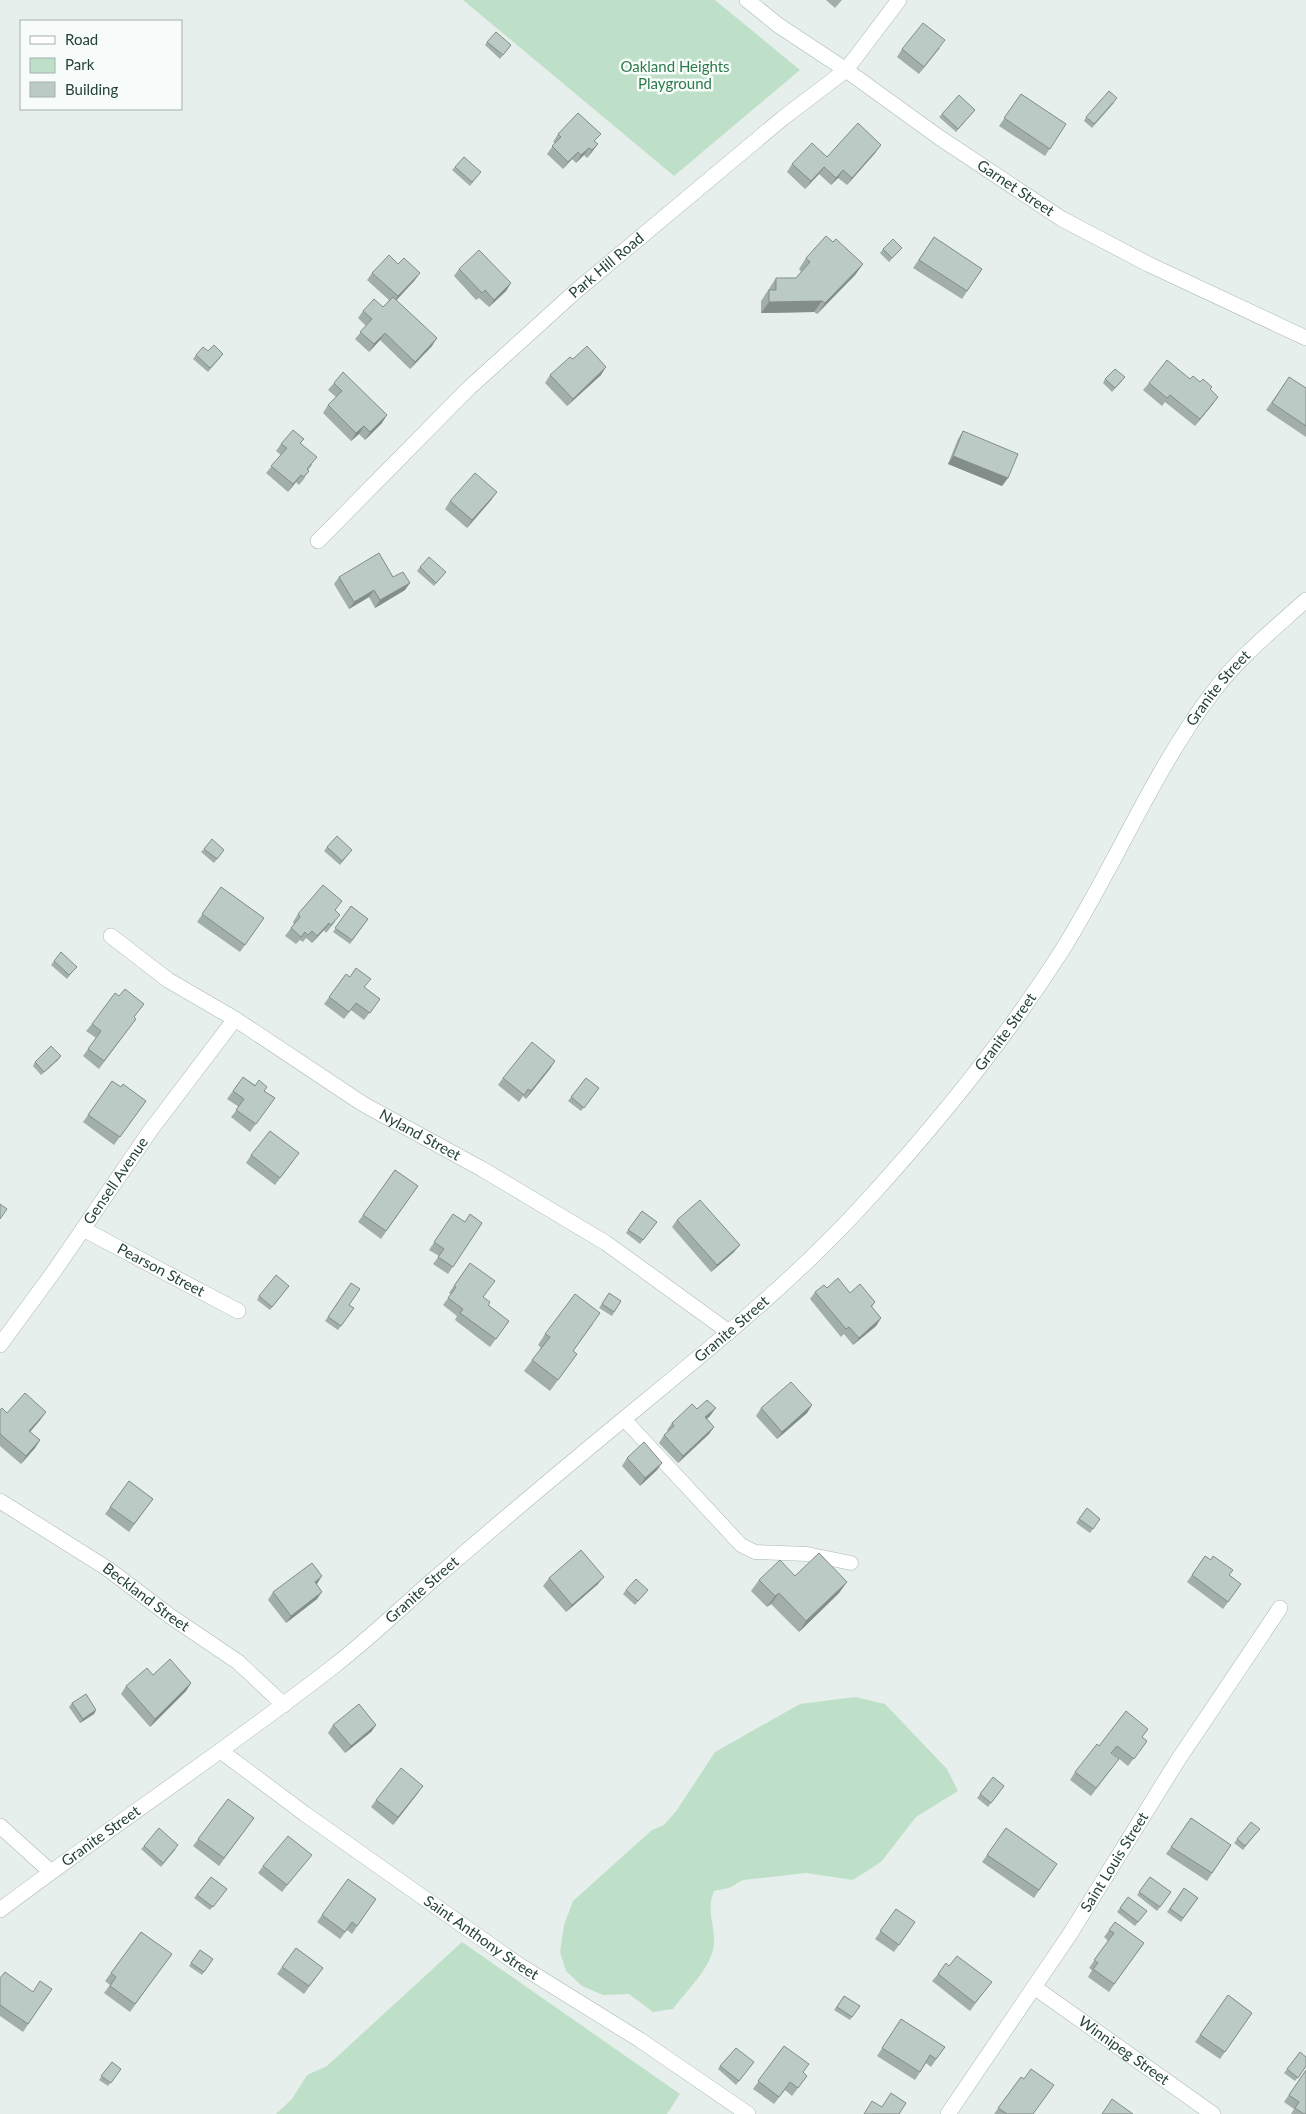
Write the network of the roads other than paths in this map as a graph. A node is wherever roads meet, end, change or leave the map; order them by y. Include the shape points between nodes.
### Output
1 (747, 0) edge
2 (899, 0) edge
3 (846, 70) junction
4 (1306, 338) edge
5 (318, 541) dead end
6 (1306, 600) edge
7 (111, 936) dead end
8 (235, 1019) junction
9 (83, 1229) junction
10 (238, 1311) dead end
11 (729, 1332) junction
12 (0, 1345) edge
13 (624, 1419) junction
14 (0, 1500) edge
15 (851, 1563) dead end
16 (1280, 1608) dead end
17 (284, 1705) junction
18 (222, 1752) junction
19 (0, 1826) edge
20 (51, 1872) junction
21 (0, 1910) edge
22 (1034, 1987) junction
23 (748, 2114) edge
24 (948, 2114) edge
25 (1214, 2114) edge

1 - 3 street, Garnet Street via 778,26
2 - 3 street, Park Hill Road
3 - 4 street, Garnet Street via 940,138 1062,218 1148,264
3 - 5 street, Park Hill Road via 782,118 576,291 469,388
6 - 11 street, Granite Street via 1254,646 1213,691 1178,744 1063,949 1027,1004 976,1071 873,1194 826,1244
7 - 8 street, Nyland Street via 168,980
8 - 9 street, Gensell Avenue via 150,1131
8 - 11 street, Nyland Street via 363,1104 482,1169 606,1243
9 - 10 street, Pearson Street
9 - 12 street, Gensell Avenue
11 - 13 street, Granite Street
13 - 15 lane via 741,1545 755,1552 807,1554
13 - 17 street, Granite Street
14 - 17 street, Beckland Street via 108,1570 238,1662
16 - 22 street, Saint Louis Street via 1178,1760
17 - 18 street, Granite Street
18 - 20 street, Granite Street
18 - 23 street, Saint Anthony Street via 516,1963 640,2040
19 - 20 street
20 - 21 street, Granite Street
22 - 24 street, Saint Louis Street
22 - 25 street, Winnipeg Street

